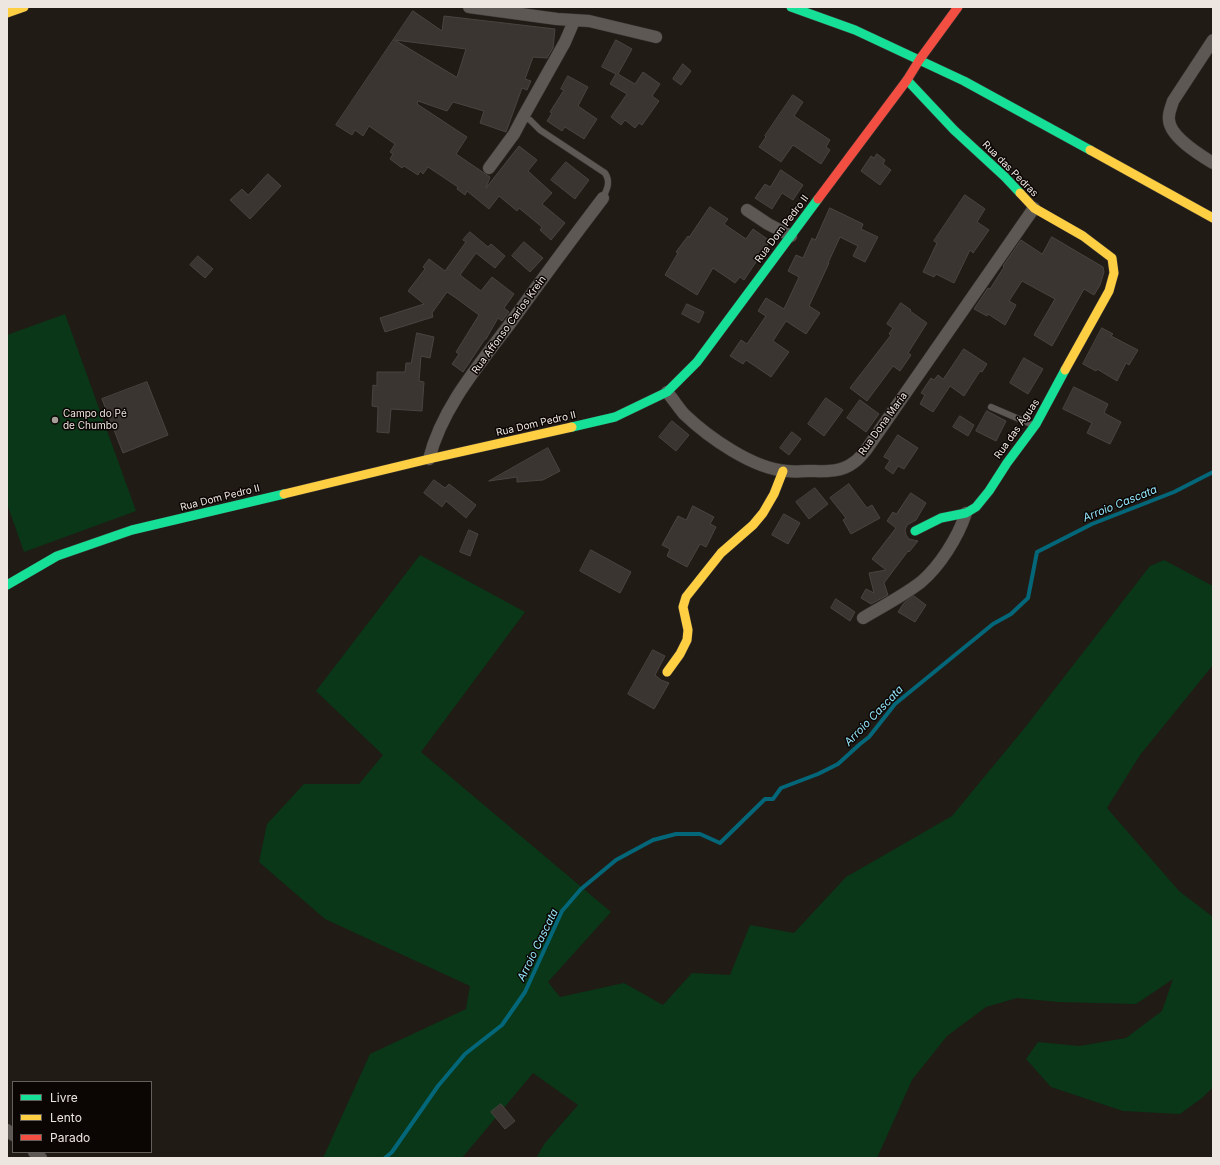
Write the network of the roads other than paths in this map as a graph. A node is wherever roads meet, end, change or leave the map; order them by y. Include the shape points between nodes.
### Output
1 (24, 7) edge
2 (469, 7) edge
3 (792, 7) edge
4 (958, 7) edge
5 (7, 13) edge
6 (574, 21) junction
7 (656, 37) dead end
8 (1213, 40) edge
9 (920, 59) junction
10 (907, 80) junction
11 (523, 117) junction
12 (1213, 163) edge
13 (489, 168) dead end
14 (603, 198) joint
15 (1034, 208) junction
16 (747, 210) dead end
17 (1213, 218) edge
18 (791, 236) junction
19 (1112, 258) joint
20 (667, 392) junction
21 (991, 407) dead end
22 (1035, 425) junction
23 (429, 459) junction
24 (782, 471) junction
25 (966, 513) junction
26 (915, 531) dead end
27 (7, 585) edge
28 (863, 618) dead end
29 (668, 672) dead end

1 - 5 street
2 - 6 street
3 - 9 street via 856,30
4 - 9 street, Rua Dom Pedro II
6 - 7 street via 589,21
6 - 11 street
8 - 12 street via 1169,112 1169,122 1174,132 1188,147
9 - 10 street, Rua Dom Pedro II
9 - 17 street
10 - 15 street, Rua das Pedras
10 - 18 street, Rua Dom Pedro II
11 - 13 street
11 - 14 lane via 605,174 609,182
14 - 23 street, Rua Affonso Carlos Krein via 466,382 442,423
15 - 19 street, Rua das Pedras via 1083,236
15 - 24 street, Rua Dona Maria via 866,450 852,464 839,470
16 - 18 street
18 - 20 street, Rua Dom Pedro II via 697,362
19 - 22 street, Rua das Águas via 1114,273 1109,291
20 - 23 street, Rua Dom Pedro II via 615,417
20 - 24 street, Rua Dona Maria via 683,413 705,432 754,462
21 - 22 lane
22 - 25 street, Rua das Águas via 989,491 976,507
23 - 27 street, Rua Dom Pedro II via 132,530 57,556
24 - 29 street via 767,508 750,528 713,562 685,598 682,607 688,628 686,643
25 - 26 street, Rua das Águas via 941,518
25 - 28 street via 953,543 922,581

